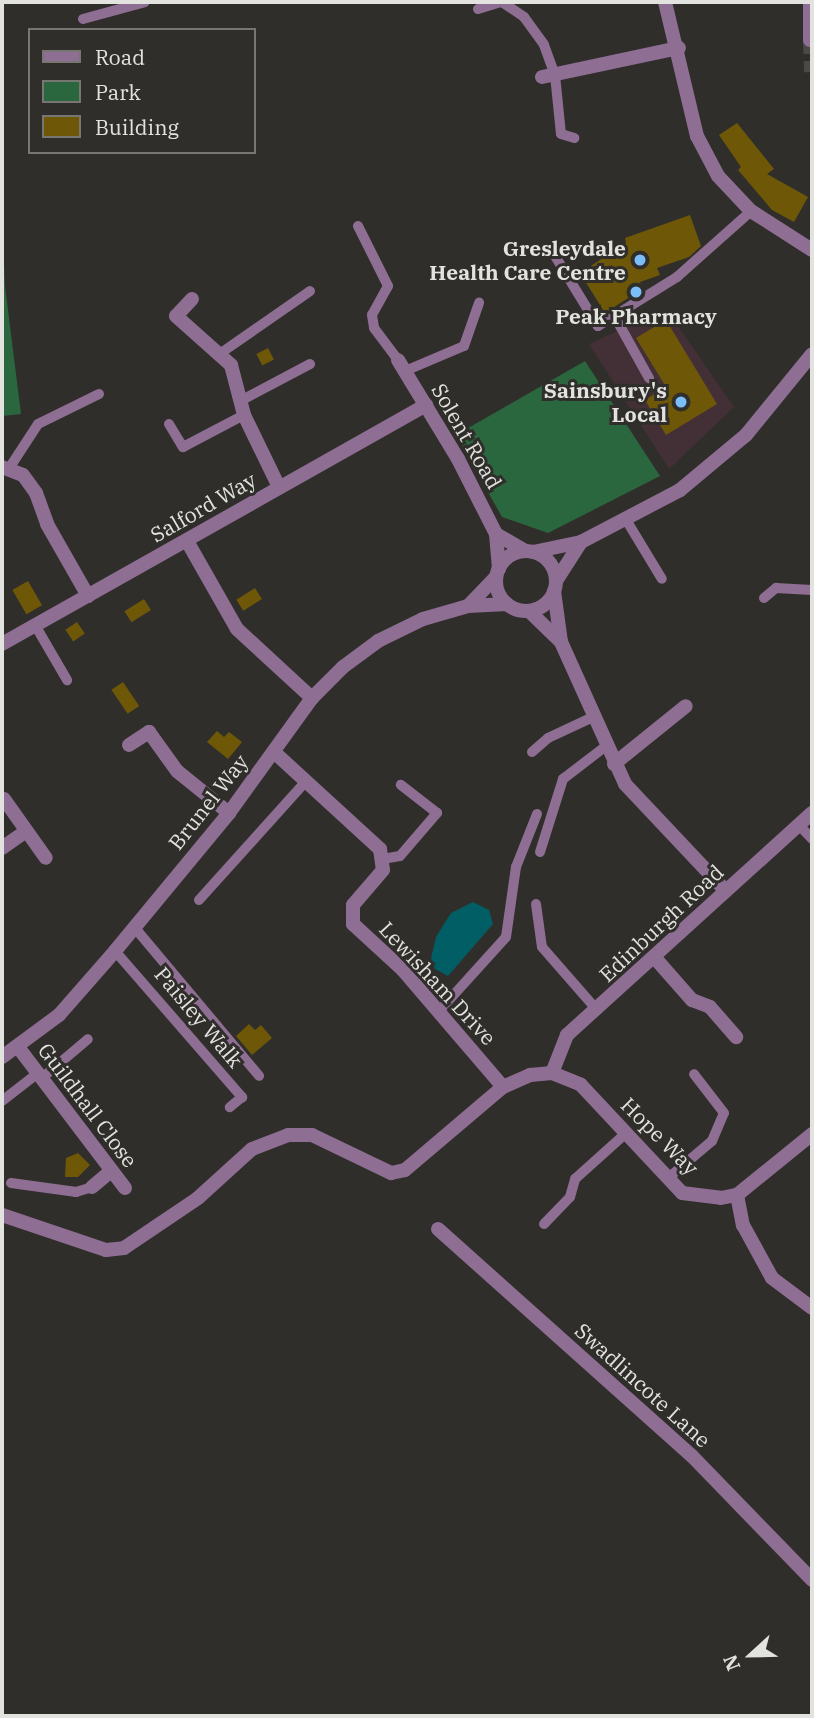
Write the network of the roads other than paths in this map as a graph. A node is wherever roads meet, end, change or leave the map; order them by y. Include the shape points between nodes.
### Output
1 (97, 2) edge
2 (145, 2) edge
3 (502, 2) edge
4 (665, 2) edge
5 (810, 2) edge
6 (478, 9) dead end
7 (101, 14) junction
8 (83, 19) dead end
9 (810, 40) dead end
10 (679, 48) junction
11 (549, 76) junction
12 (573, 138) dead end
13 (751, 211) junction
14 (358, 226) dead end
15 (812, 250) edge
16 (551, 251) dead end
17 (310, 291) dead end
18 (192, 299) dead end
19 (479, 303) dead end
20 (615, 317) junction
21 (812, 354) edge
22 (218, 355) junction
23 (310, 364) dead end
24 (401, 366) junction
25 (649, 378) dead end
26 (99, 394) dead end
27 (242, 400) junction
28 (426, 405) junction
29 (244, 415) junction
30 (169, 424) dead end
31 (6, 467) edge
32 (279, 487) junction
33 (625, 518) junction
34 (496, 534) junction
35 (187, 541) junction
36 (581, 542) junction
37 (529, 552) junction
38 (498, 573) junction
39 (663, 579) dead end
40 (555, 586) junction
41 (812, 590) edge
42 (88, 596) junction
43 (764, 598) dead end
44 (507, 604) junction
45 (468, 606) junction
46 (529, 611) junction
47 (35, 625) junction
48 (561, 642) junction
49 (2, 644) edge
50 (67, 680) dead end
51 (312, 698) junction
52 (687, 706) dead end
53 (593, 717) junction
54 (129, 745) dead end
55 (606, 746) junction
56 (274, 752) junction
57 (532, 752) dead end
58 (614, 764) junction
59 (306, 781) junction
60 (401, 785) dead end
61 (4, 799) dead end
62 (229, 813) junction
63 (537, 814) dead end
64 (812, 814) edge
65 (799, 825) junction
66 (26, 831) junction
67 (812, 839) edge
68 (2, 848) edge
69 (540, 852) dead end
70 (46, 858) dead end
71 (383, 859) junction
72 (726, 891) junction
73 (199, 900) dead end
74 (536, 904) dead end
75 (135, 928) junction
76 (115, 951) junction
77 (655, 958) junction
78 (440, 1010) junction
79 (597, 1010) junction
80 (736, 1037) dead end
81 (88, 1038) dead end
82 (18, 1047) junction
83 (2, 1057) edge
84 (552, 1073) junction
85 (694, 1074) dead end
86 (40, 1076) junction
87 (259, 1076) dead end
88 (503, 1087) junction
89 (2, 1101) edge
90 (230, 1107) dead end
91 (812, 1134) edge
92 (625, 1135) junction
93 (111, 1171) junction
94 (667, 1179) junction
95 (11, 1183) dead end
96 (92, 1187) joint
97 (125, 1188) dead end
98 (737, 1195) junction
99 (2, 1215) edge
100 (544, 1224) dead end
101 (438, 1229) dead end
102 (811, 1306) edge
103 (812, 1580) edge

1 - 7 lane
2 - 7 lane
3 - 6 lane
3 - 11 lane via 524,17 544,45
4 - 10 street
5 - 9 street
7 - 8 lane
10 - 11 street
10 - 13 street via 697,136 718,177
11 - 12 lane via 561,134
13 - 15 street
13 - 20 lane via 677,277
14 - 24 lane via 387,286 372,314 374,328
16 - 20 lane via 598,326
17 - 22 lane
18 - 22 street via 176,316
19 - 24 lane via 464,346
20 - 25 lane
21 - 33 street via 720,461 680,491
22 - 27 street via 231,365
23 - 27 lane
24 - 28 street, Solent Road
26 - 31 lane via 38,424
27 - 29 street
28 - 32 street, Salford Way
28 - 34 street, Solent Road
29 - 30 lane via 183,447
29 - 32 street
31 - 42 street via 36,493 47,524
32 - 35 street, Salford Way
33 - 36 street
33 - 39 lane
34 - 37 street
34 - 38 street, Solent Road
35 - 42 street, Salford Way
35 - 51 street via 237,629
36 - 37 street
36 - 40 street
37 - 38 street via 510,556
37 - 40 street via 549,563
38 - 44 street
38 - 45 street, Brunel Way
40 - 46 street via 542,607
40 - 48 street
41 - 43 lane via 776,587
42 - 47 street, Salford Way
44 - 45 street, Brunel Way
44 - 46 street
45 - 51 street, Brunel Way via 423,619 378,641
46 - 48 street
47 - 49 street, Salford Way
47 - 50 lane
48 - 53 street
51 - 56 street, Brunel Way
52 - 58 street
53 - 55 street
53 - 57 lane via 548,738
54 - 62 street via 149,732 177,771
55 - 58 street
55 - 69 lane via 563,779
56 - 59 street
56 - 62 street, Brunel Way
58 - 72 street via 625,784
59 - 71 street via 380,849
59 - 73 lane
60 - 71 lane via 437,813 400,856
61 - 66 street
62 - 75 street, Brunel Way
63 - 78 lane via 516,867 506,937
64 - 65 street, Edinburgh Road
65 - 67 lane
65 - 72 street, Edinburgh Road
66 - 68 street
66 - 70 street
71 - 78 street, Lewisham Drive via 383,870 353,905 353,924
72 - 77 street, Edinburgh Road
74 - 79 lane via 542,947
75 - 76 street, Brunel Way
75 - 87 lane
76 - 82 street, Brunel Way via 59,1015
76 - 90 lane, Paisley Walk via 242,1097
77 - 79 street, Edinburgh Road
77 - 80 street via 692,1000 710,1007
78 - 88 street, Lewisham Drive
79 - 84 street, Edinburgh Road via 567,1035
81 - 86 lane
82 - 83 street, Brunel Way
82 - 86 street, Guildhall Close
84 - 88 street via 530,1075
84 - 92 street, Hope Way via 581,1085
85 - 94 lane via 724,1113 712,1141
86 - 89 lane
86 - 93 street, Guildhall Close
88 - 99 street via 420,1163 391,1173 312,1135 288,1135 252,1149 198,1198 124,1248 106,1250
91 - 98 street
92 - 94 street, Hope Way
92 - 100 lane via 575,1178 570,1196
93 - 96 street
93 - 97 street, Guildhall Close
94 - 98 street, Hope Way via 682,1193 721,1198
95 - 96 lane via 76,1192
98 - 102 street via 743,1225 772,1278
101 - 103 street, Swadlincote Lane via 692,1456

